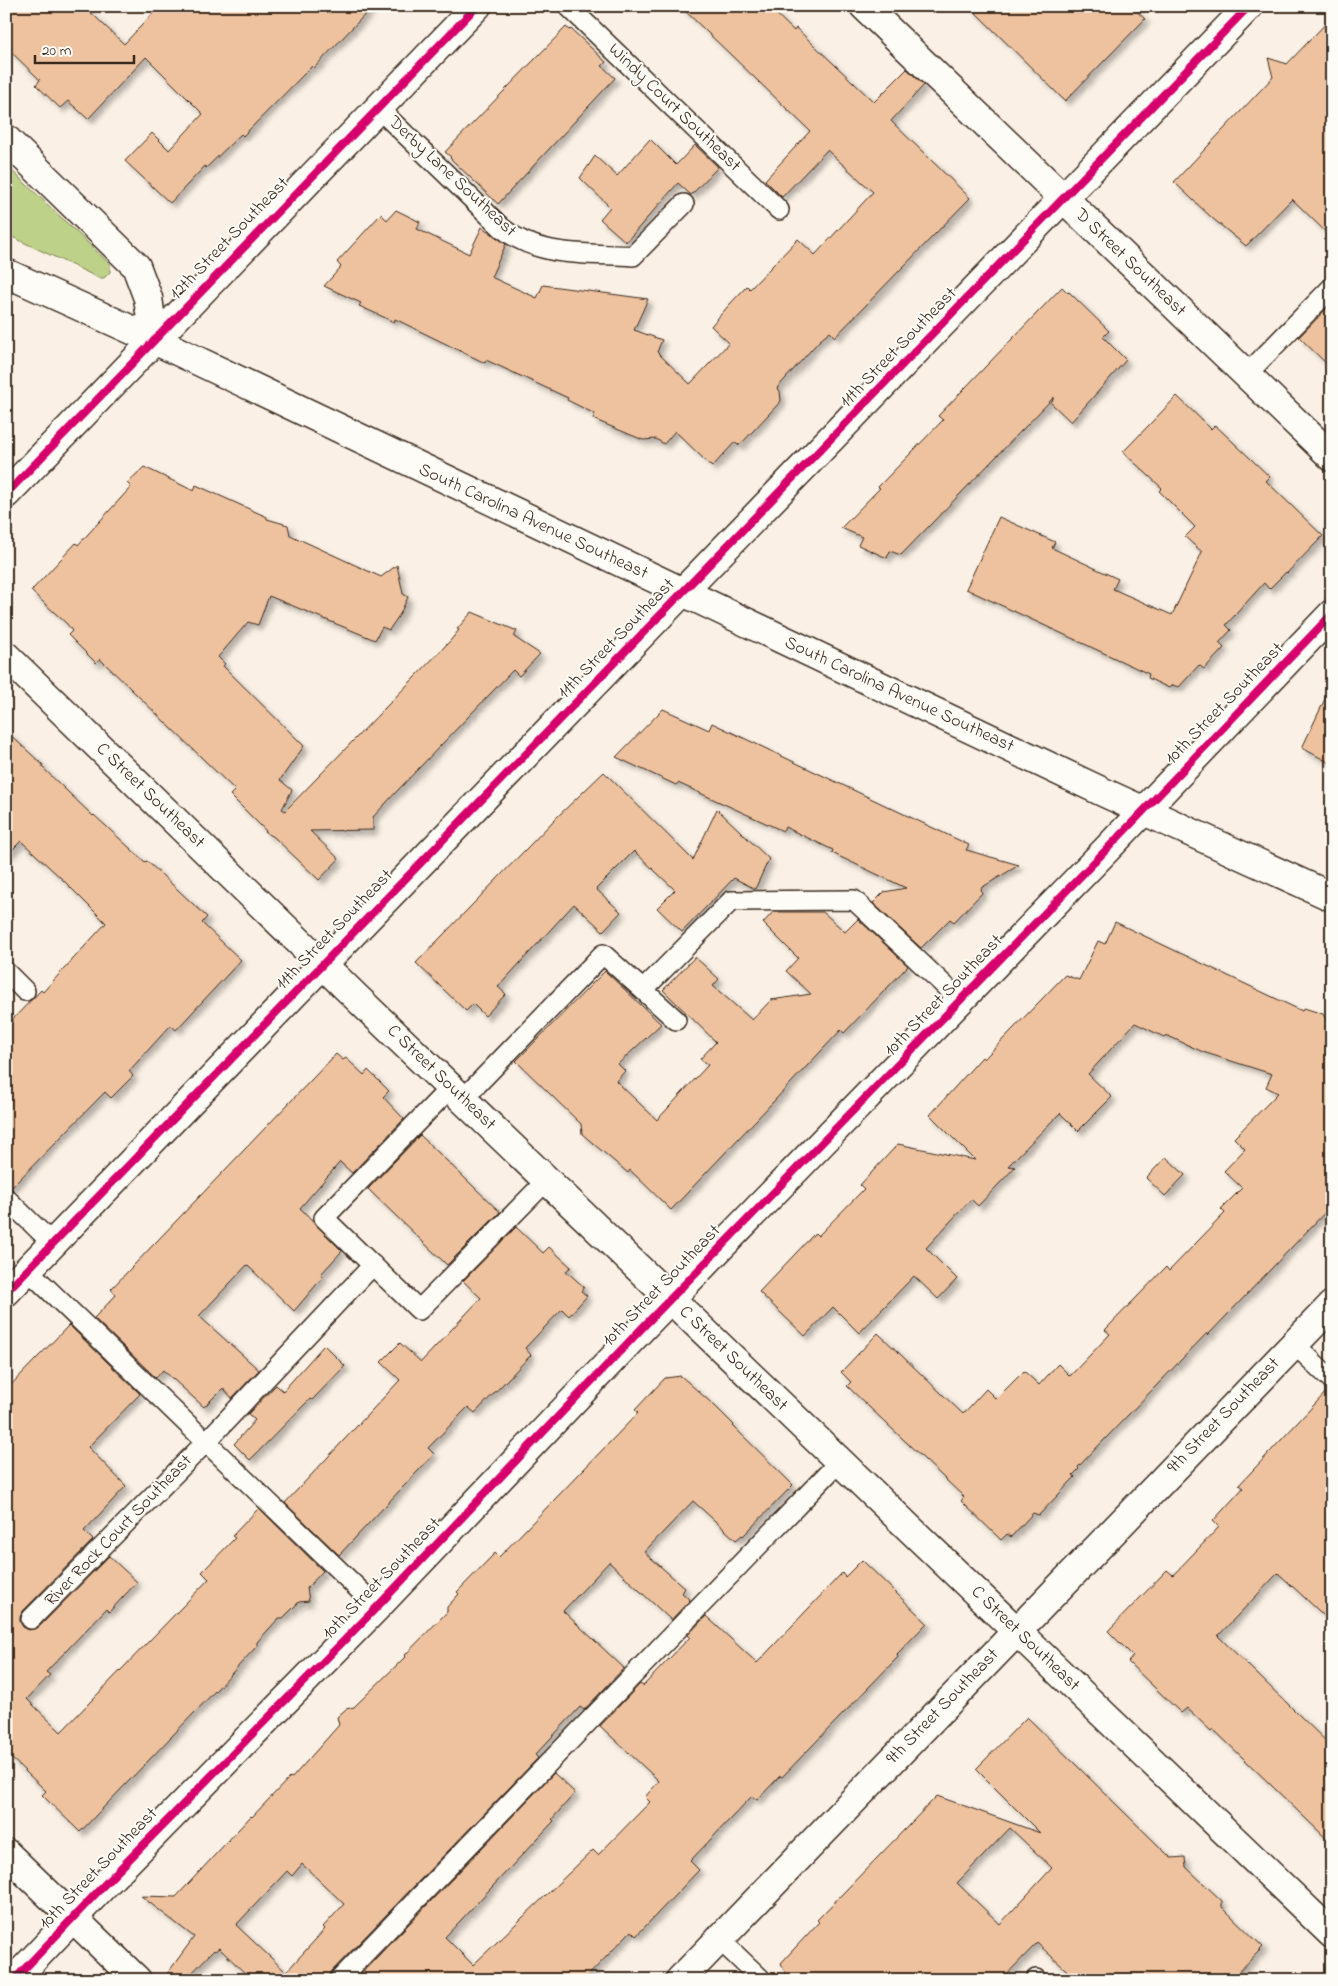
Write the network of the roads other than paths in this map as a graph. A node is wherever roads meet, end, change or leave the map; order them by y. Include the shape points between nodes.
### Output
1 (477, 6) edge
2 (568, 6) edge
3 (864, 6) edge
4 (1249, 6) edge
5 (378, 108) junction
6 (6, 139) edge
7 (1063, 199) junction
8 (684, 204) dead end
9 (779, 210) dead end
10 (6, 273) edge
11 (1332, 287) edge
12 (154, 340) junction
13 (1246, 375) junction
14 (1332, 457) edge
15 (6, 494) edge
16 (683, 592) junction
17 (1332, 614) edge
18 (6, 656) edge
19 (1143, 811) junction
20 (1332, 897) edge
21 (322, 964) junction
22 (6, 972) edge
23 (643, 990) junction
24 (25, 991) dead end
25 (960, 1000) junction
26 (676, 1020) dead end
27 (457, 1093) junction
28 (547, 1180) junction
29 (6, 1198) edge
30 (53, 1244) junction
31 (373, 1265) junction
32 (28, 1270) junction
33 (6, 1292) edge
34 (670, 1299) junction
35 (1332, 1305) edge
36 (1294, 1344) junction
37 (1332, 1380) edge
38 (206, 1442) junction
39 (840, 1461) junction
40 (377, 1607) junction
41 (31, 1620) dead end
42 (1016, 1630) junction
43 (6, 1853) edge
44 (73, 1919) junction
45 (1332, 1934) edge
46 (718, 1939) junction
47 (14, 1980) edge
48 (137, 1980) edge
49 (339, 1980) edge
50 (680, 1980) edge
51 (762, 1980) edge

1 - 5 street, 12th Street Southeast
2 - 9 lane, Windy Court Southeast
3 - 7 street, D Street Southeast
4 - 7 street, 11th Street Southeast
5 - 8 lane, Derby Lane Southeast via 502,228 526,244 560,252 633,256
5 - 12 street, 12th Street Southeast
6 - 12 street via 136,266 148,298
7 - 13 street, D Street Southeast
7 - 16 street, 11th Street Southeast
10 - 12 street, South Carolina Avenue Southeast
11 - 13 lane
12 - 15 street, 12th Street Southeast
12 - 16 street, South Carolina Avenue Southeast
13 - 14 street, D Street Southeast
16 - 19 street, South Carolina Avenue Southeast
16 - 21 street, 11th Street Southeast
17 - 19 street, 10th Street Southeast
18 - 21 street, C Street Southeast
19 - 20 street, South Carolina Avenue Southeast
19 - 25 street, 10th Street Southeast
21 - 27 street, C Street Southeast
21 - 30 street, 11th Street Southeast
22 - 24 lane
23 - 25 lane via 731,901 854,900
23 - 26 lane
23 - 27 lane via 603,954
25 - 34 street, 10th Street Southeast
27 - 28 street, C Street Southeast
27 - 31 lane via 324,1218
28 - 31 lane via 419,1310
28 - 34 street, C Street Southeast
29 - 30 lane
30 - 32 street, 11th Street Southeast
31 - 38 lane, River Rock Court Southeast
32 - 33 street, 11th Street Southeast
32 - 38 lane, River Rock Court Southeast
34 - 39 street, C Street Southeast
34 - 40 street, 10th Street Southeast
35 - 36 street, 9th Street Southeast
36 - 37 lane
36 - 42 street, 9th Street Southeast
38 - 40 lane, River Rock Court Southeast
38 - 41 lane, River Rock Court Southeast
39 - 42 street, C Street Southeast
39 - 49 lane
40 - 44 street, 10th Street Southeast
42 - 45 street, C Street Southeast
42 - 46 street, 9th Street Southeast
43 - 44 street
44 - 47 street, 10th Street Southeast
44 - 48 street
46 - 50 street, 9th Street Southeast
46 - 51 lane

